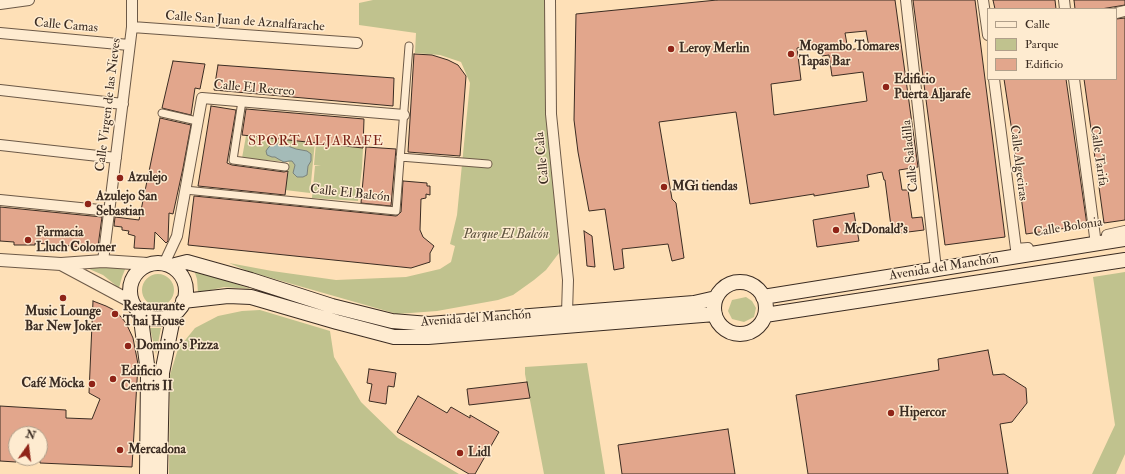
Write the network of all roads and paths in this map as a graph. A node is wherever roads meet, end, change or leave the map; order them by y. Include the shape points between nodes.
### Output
1 (29, 0) edge
2 (132, 0) edge
3 (550, 0) edge
4 (906, 0) edge
5 (983, 0) edge
6 (0, 4) edge
7 (987, 26) edge
8 (132, 27) junction
9 (0, 34) edge
10 (357, 42) dead end
11 (129, 45) junction
12 (409, 46) dead end
13 (994, 80) edge
14 (1074, 80) edge
15 (0, 90) edge
16 (242, 101) junction
17 (123, 104) junction
18 (162, 113) dead end
19 (404, 115) junction
20 (197, 121) junction
21 (0, 145) edge
22 (400, 157) junction
23 (116, 158) junction
24 (488, 164) dead end
25 (285, 167) dead end
26 (185, 190) junction
27 (0, 200) edge
28 (110, 211) junction
29 (1125, 231) edge
30 (1095, 237) junction
31 (1125, 239) edge
32 (1016, 250) joint
33 (0, 260) edge
34 (1125, 260) edge
35 (104, 261) junction
36 (61, 264) junction
37 (148, 264) junction
38 (168, 265) junction
39 (936, 265) junction
40 (763, 297) junction
41 (716, 298) junction
42 (183, 301) junction
43 (136, 307) junction
44 (174, 313) junction
45 (567, 313) junction
46 (714, 314) junction
47 (765, 315) junction
48 (147, 474) edge
49 (160, 474) edge

1 - 6 street
2 - 8 street, Calle Virgen de las Nieves
3 - 45 street, Calle Cala via 552,114 568,280
4 - 39 street, Calle Saladilla
5 - 7 street
8 - 10 street, Calle San Juan de Aznalfarache
8 - 11 street, Calle Virgen de las Nieves
9 - 11 street, Calle Camas
11 - 17 street, Calle Virgen de las Nieves
12 - 19 street, Calle El Balcón
13 - 32 street, Calle Algeciras
14 - 30 street, Calle Tarifa
15 - 17 street
16 - 19 street, Calle El Recreo
16 - 20 street, Calle El Recreo via 202,98
16 - 25 street via 233,160
17 - 23 street, Calle Virgen de las Nieves
18 - 20 street
19 - 22 street, Calle El Balcón
20 - 26 street, Calle El Recreo
21 - 23 street
22 - 24 street
22 - 26 street, Calle El Balcón via 396,211
23 - 28 street, Calle Virgen de las Nieves
26 - 38 street, Calle El Recreo via 177,236
27 - 28 street
28 - 35 street, Calle Virgen de las Nieves
29 - 30 street, Calle Bolonia
30 - 32 street, Calle Bolonia
31 - 39 main road, Avenida del Manchón
33 - 36 street
34 - 47 main road, Avenida del Manchón
35 - 36 street
35 - 37 street
36 - 43 street
37 - 38 main road
37 - 43 main road via 137,272 131,282 130,294
38 - 42 main road via 183,278
38 - 45 main road, Avenida del Manchón via 187,262 332,306 392,321 428,324
39 - 40 main road, Avenida del Manchón
40 - 41 main road via 753,286 738,282 724,288
40 - 47 main road
41 - 45 main road, Avenida del Manchón via 694,303
41 - 46 main road
42 - 44 main road
42 - 46 main road, Avenida del Manchón via 228,296 251,297 394,337 428,337
43 - 44 main road via 152,318 164,318
43 - 48 main road via 148,372
44 - 49 main road via 162,373
46 - 47 main road via 722,327 736,334 755,329

